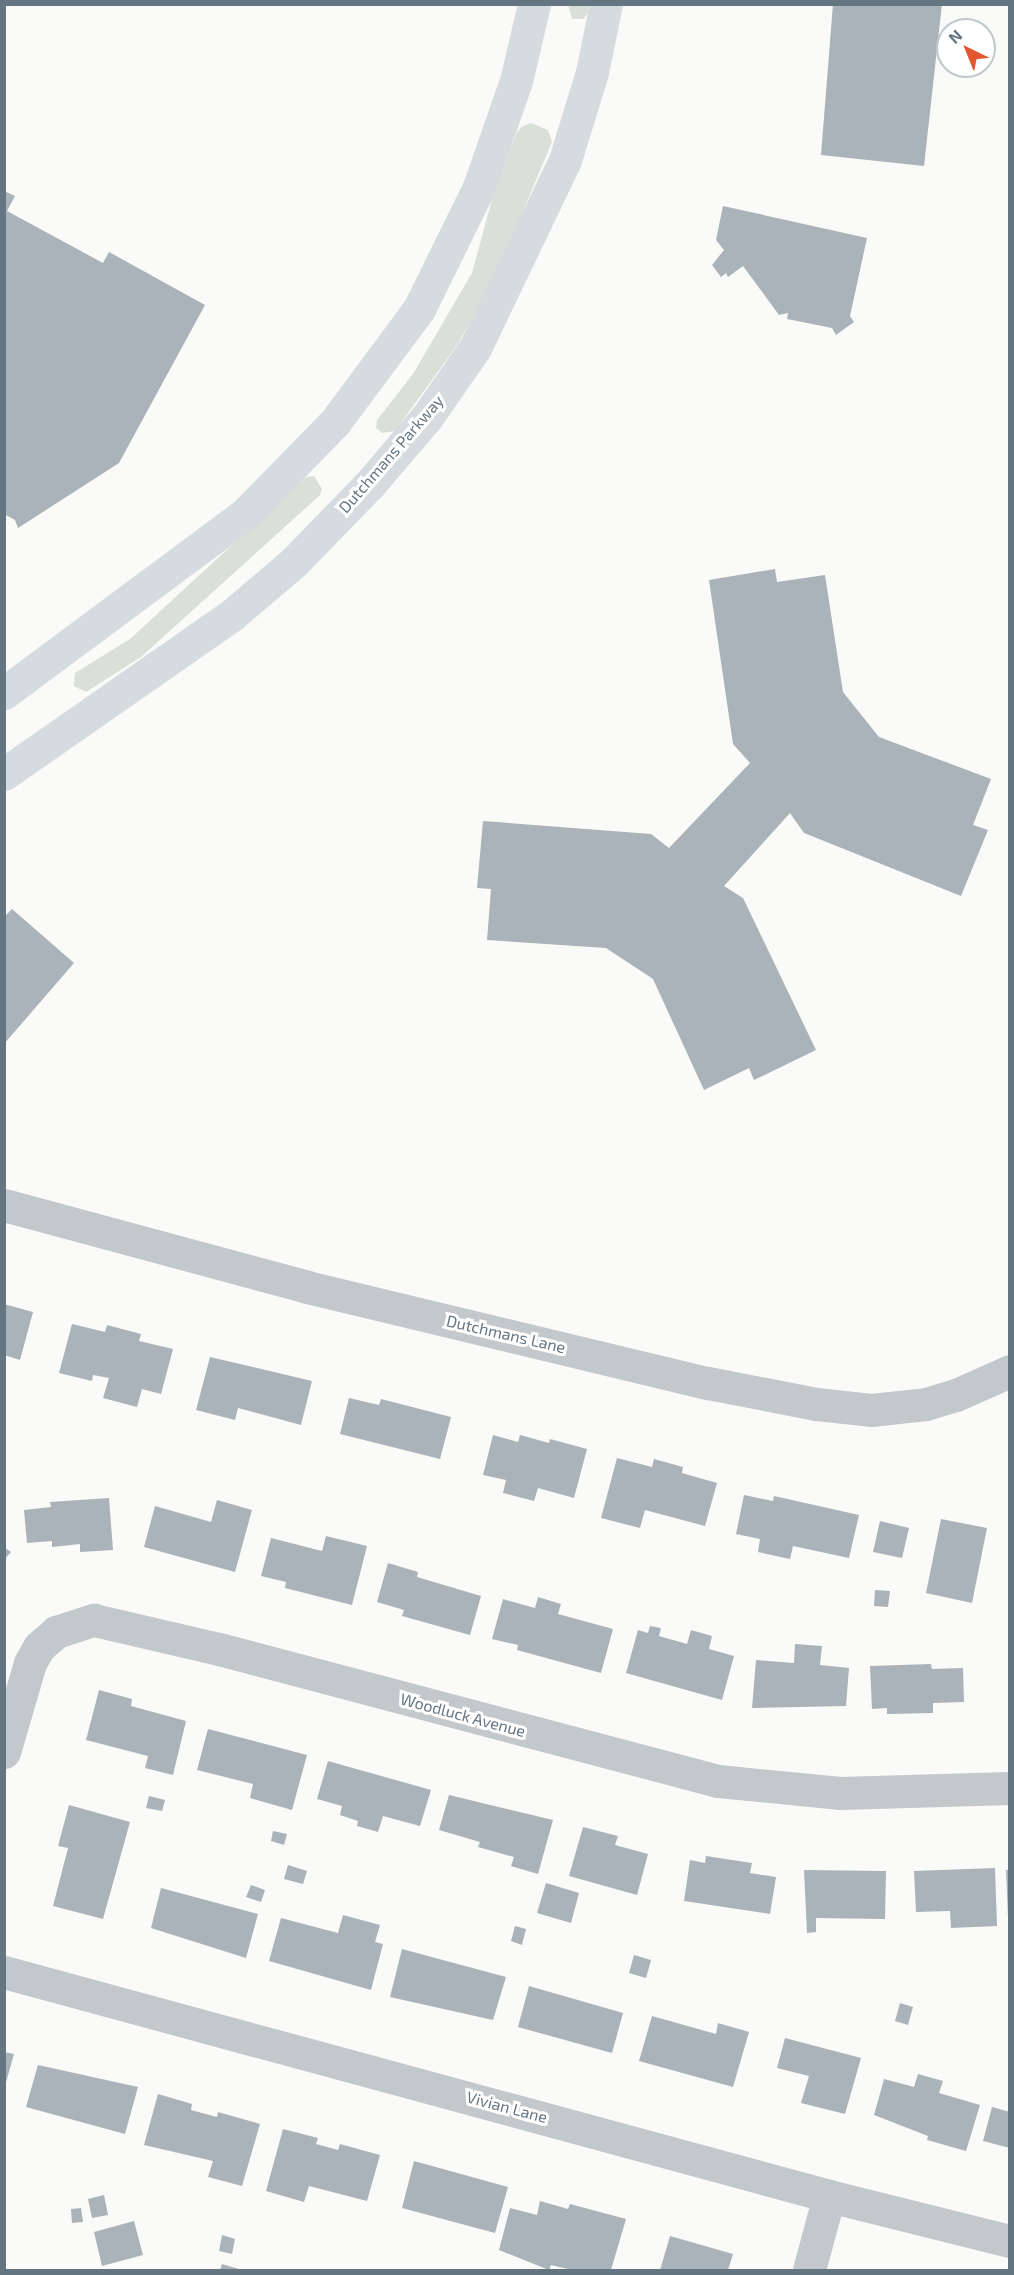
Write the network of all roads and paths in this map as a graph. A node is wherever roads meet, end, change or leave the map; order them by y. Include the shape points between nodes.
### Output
1 (534, 4) edge
2 (606, 4) edge
3 (4, 693) edge
4 (4, 774) edge
5 (4, 1205) edge
6 (1010, 1371) edge
7 (4, 1752) edge
8 (1010, 1788) edge
9 (4, 1972) edge
10 (829, 2196) junction
11 (1010, 2241) edge
12 (809, 2271) edge

1 - 3 main road via 516,81 479,187 419,309 335,422 244,515
2 - 4 main road, Dutchmans Parkway via 592,72 565,160 475,348 428,417 310,545 233,614
5 - 6 street, Dutchmans Lane via 307,1287 708,1383 816,1404 871,1410 926,1404
7 - 8 street, Woodluck Avenue via 30,1663 39,1647 56,1632 94,1620 219,1649 718,1781 840,1793
9 - 10 street, Vivian Lane
10 - 11 street, Vivian Lane
10 - 12 street

